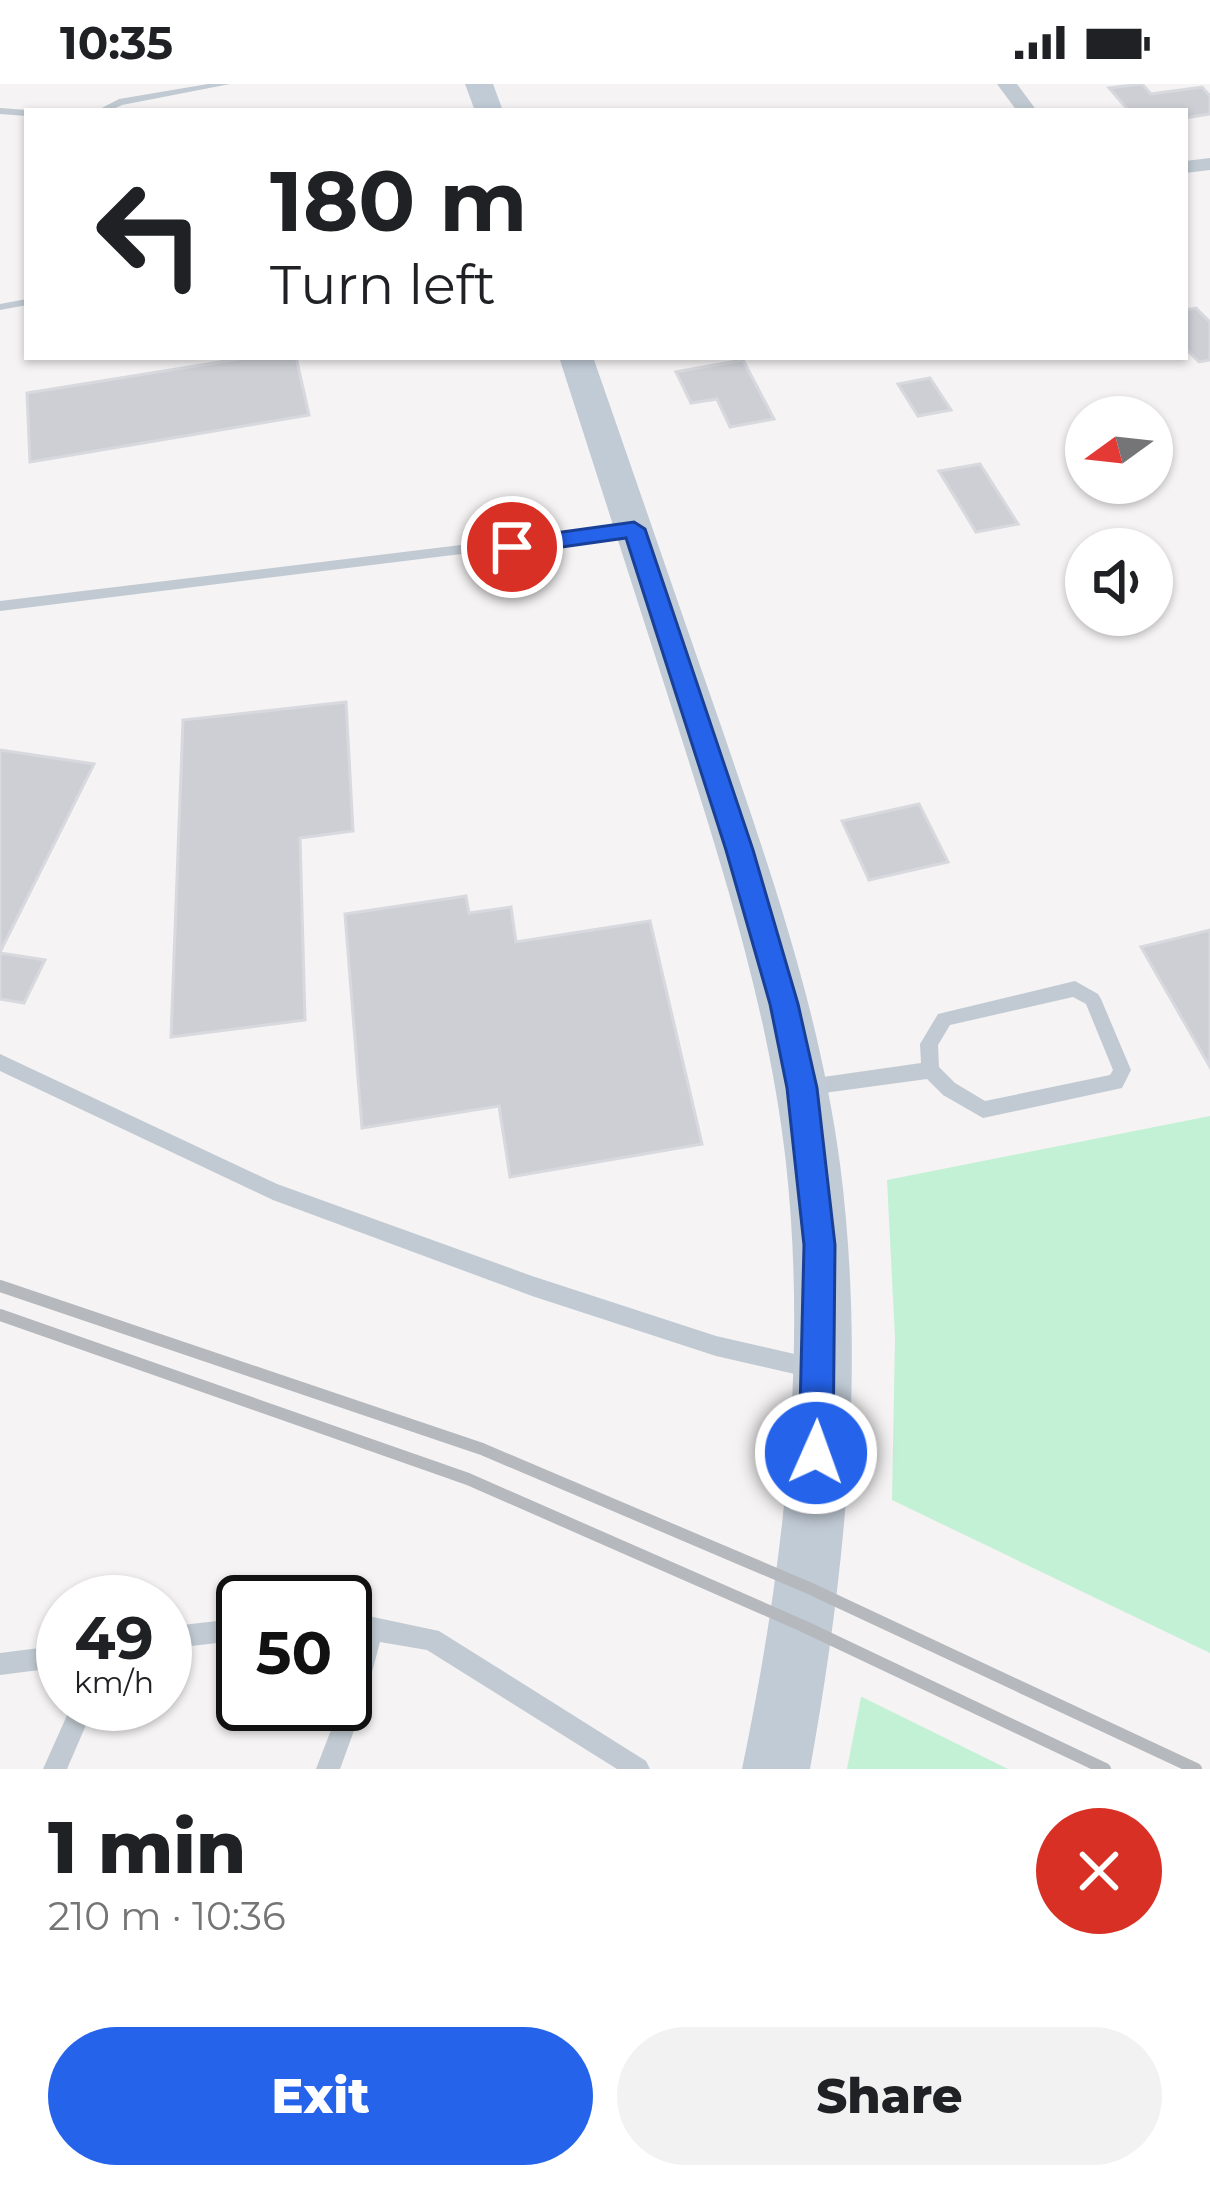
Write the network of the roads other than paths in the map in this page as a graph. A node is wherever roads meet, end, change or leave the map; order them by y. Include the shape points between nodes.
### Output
1 (224, 84) edge
2 (107, 108) edge
3 (577, 360) edge
4 (634, 529) junction
5 (0, 606) edge
6 (0, 1062) edge
7 (930, 1070) junction
8 (802, 1088) junction
9 (819, 1369) junction
10 (373, 1628) joint
11 (36, 1659) edge
12 (0, 1664) edge
13 (72, 1731) edge
14 (55, 1769) edge
15 (328, 1769) edge
16 (638, 1769) edge
17 (776, 1769) edge

1 - 2 lane
3 - 4 main road
4 - 5 lane
4 - 8 main road via 740,850
6 - 9 lane via 273,1191 696,1340
7 - 7 lane via 929,1044 944,1019 1076,989 1092,999 1122,1070 1116,1082 982,1110
7 - 8 lane
8 - 9 main road via 819,1245
9 - 17 main road via 809,1588
10 - 15 lane
10 - 16 lane via 431,1639
11 - 12 lane
13 - 14 lane

